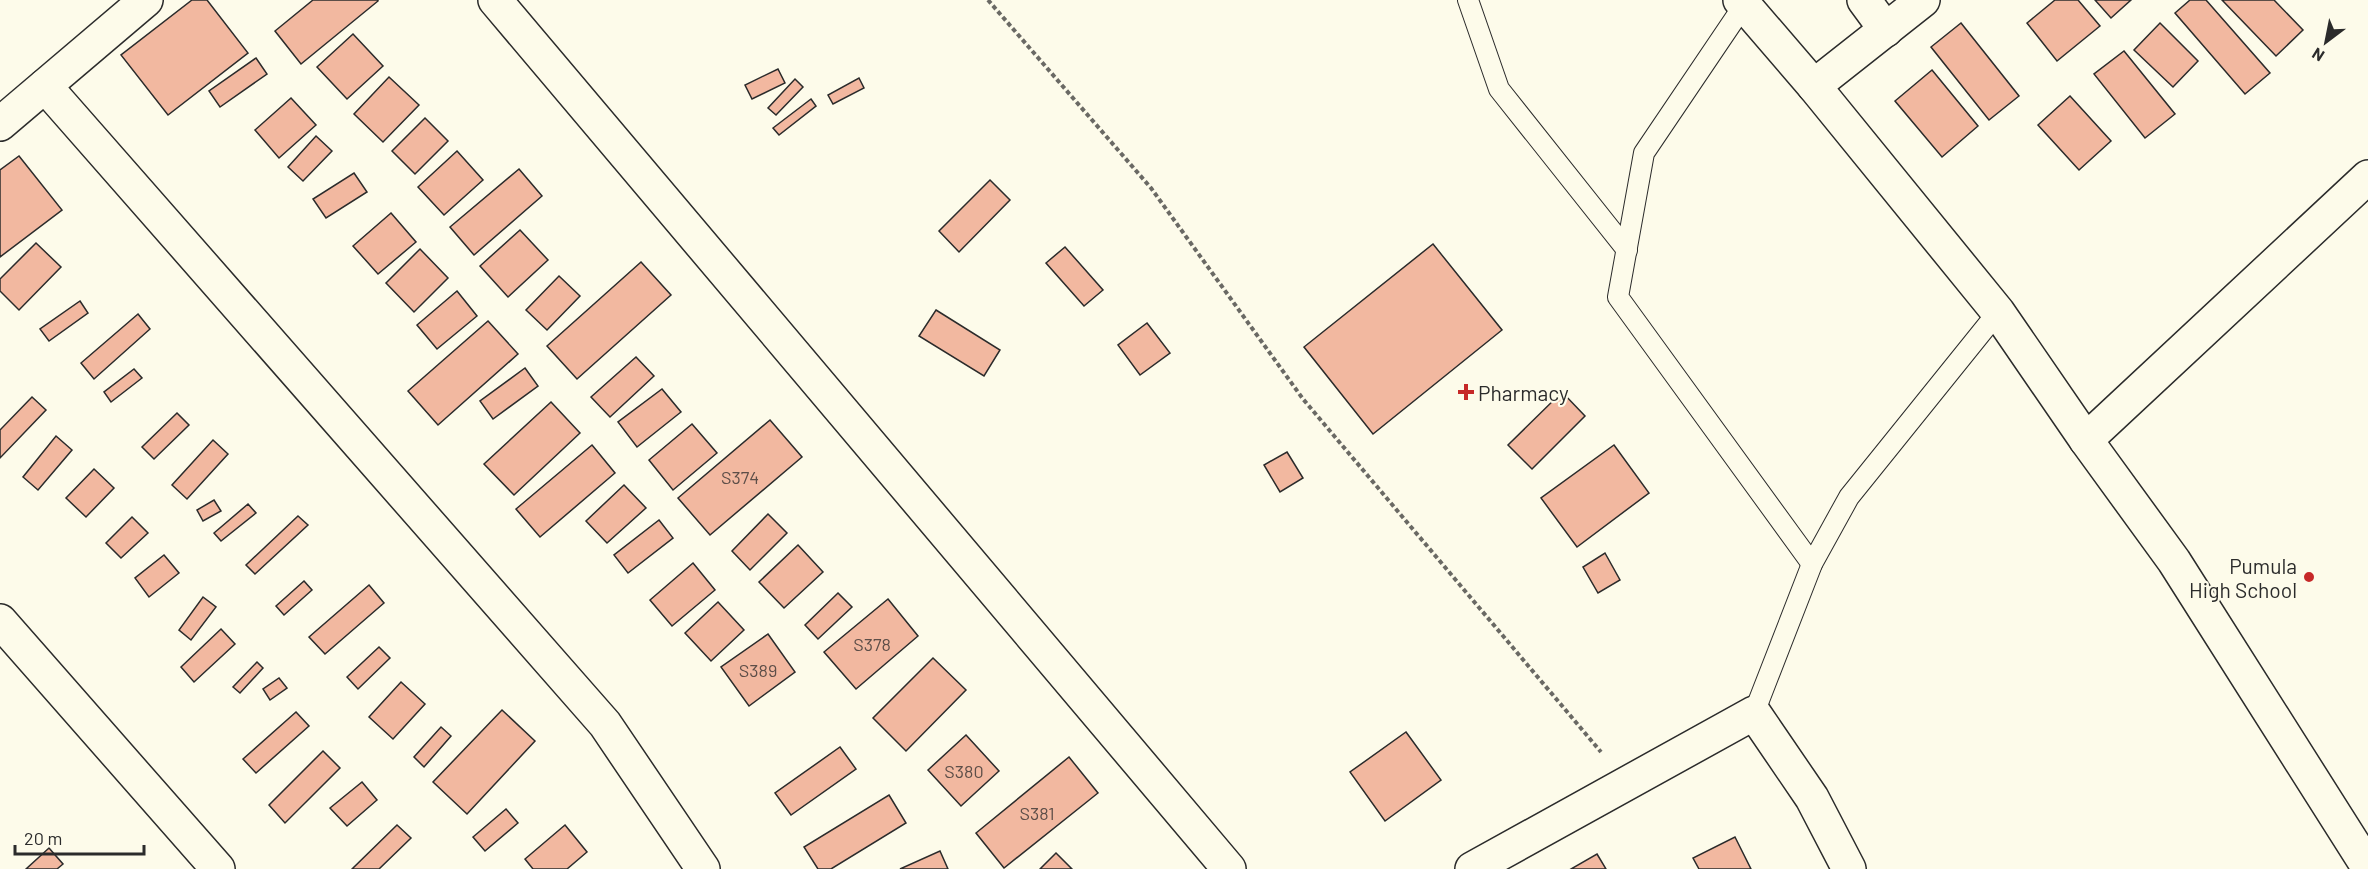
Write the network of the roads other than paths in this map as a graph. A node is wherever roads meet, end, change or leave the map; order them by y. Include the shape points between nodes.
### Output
1 (146, 0) edge
2 (495, 0) edge
3 (1468, 0) edge
4 (1864, 0) edge
5 (1923, 0) edge
6 (1742, 2) edge
7 (1886, 30) junction
8 (45, 86) junction
9 (1814, 86) junction
10 (0, 124) edge
11 (2368, 177) edge
12 (1627, 250) junction
13 (1998, 312) junction
14 (2086, 440) junction
15 (1812, 564) junction
16 (0, 621) edge
17 (1754, 713) junction
18 (2368, 867) edge
19 (218, 869) edge
20 (703, 869) edge
21 (1229, 869) edge
22 (1472, 869) edge
23 (1849, 869) edge

1 - 8 street
2 - 21 street
3 - 12 lane via 1499,89
4 - 7 street
5 - 7 street
6 - 9 street
6 - 12 lane via 1644,153
7 - 9 street
8 - 10 street
8 - 20 street via 605,724
9 - 13 street
11 - 14 street
12 - 15 lane via 1618,297
13 - 14 street
13 - 15 lane via 1849,497
14 - 18 street via 2174,561
15 - 17 lane
16 - 19 street
17 - 22 street
17 - 23 street via 1812,798

